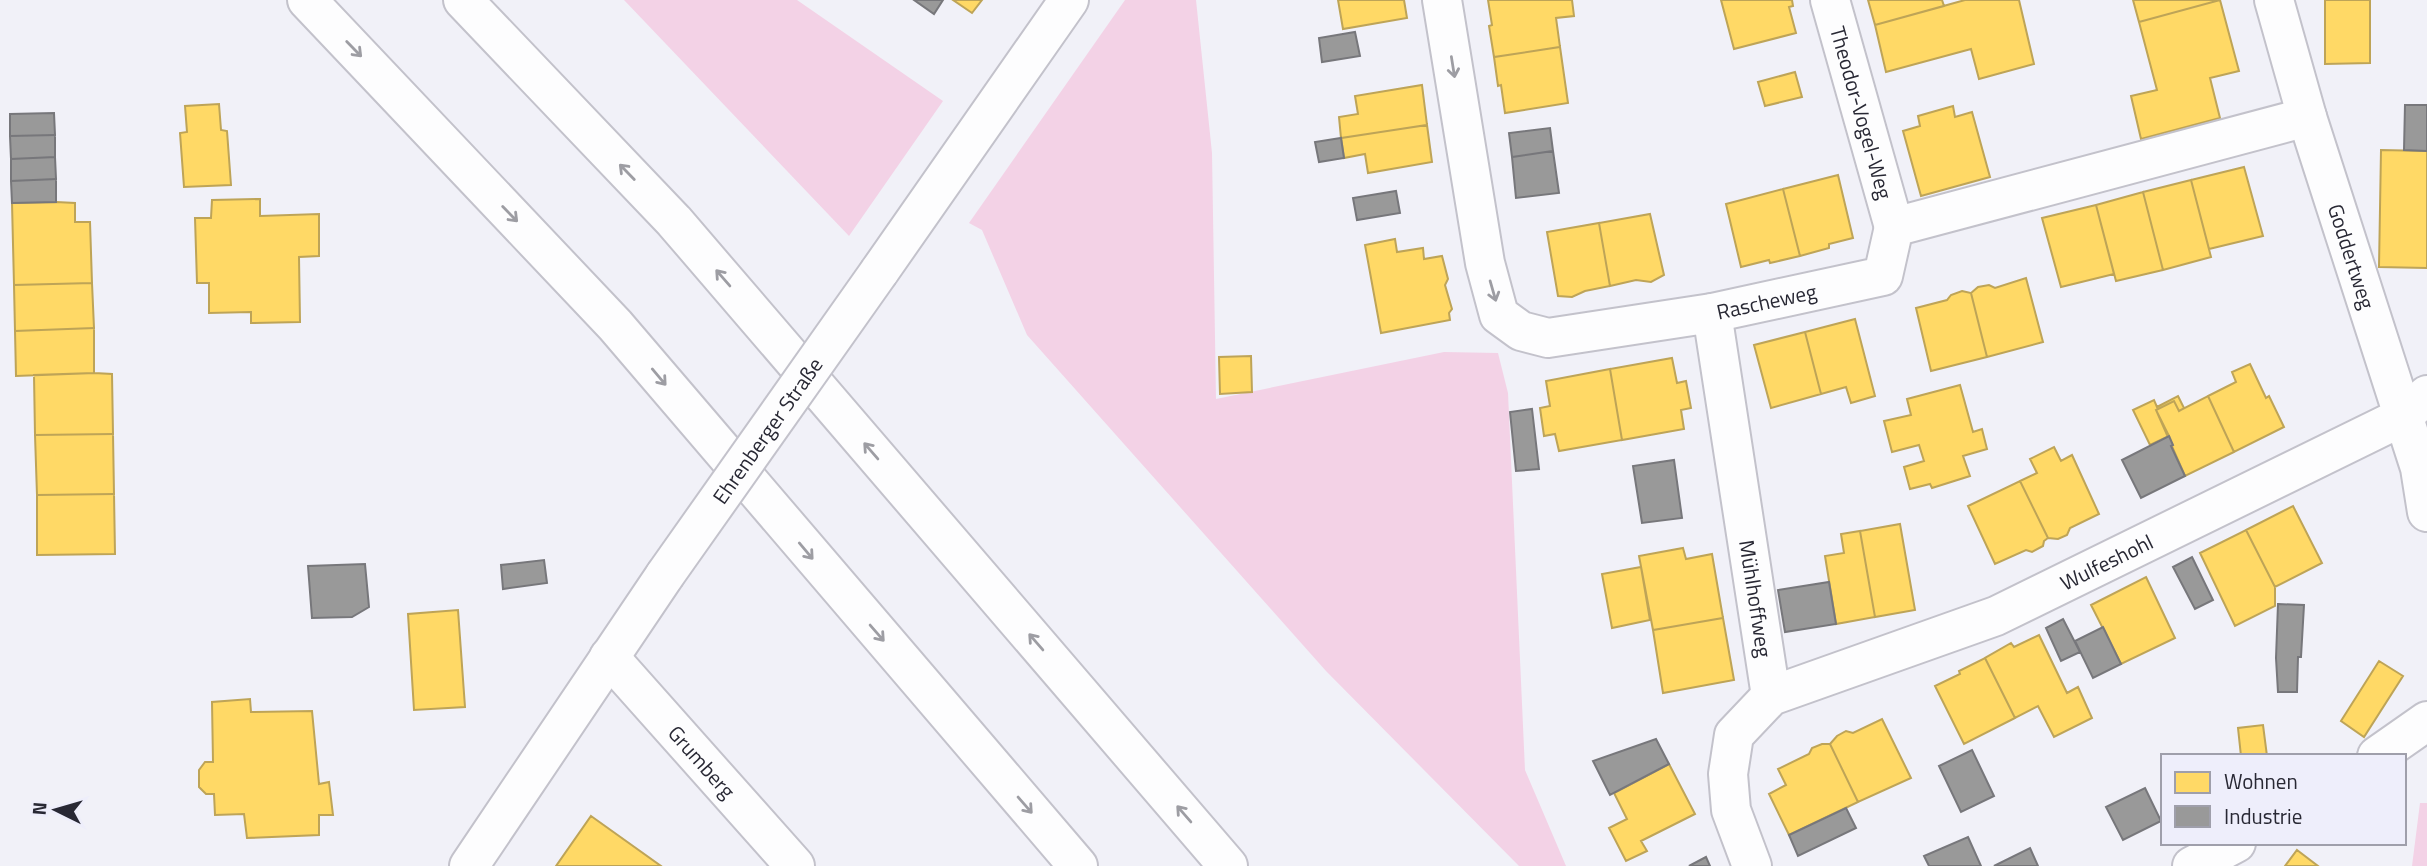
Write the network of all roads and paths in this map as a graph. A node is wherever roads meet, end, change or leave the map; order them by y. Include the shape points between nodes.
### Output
1 (307, 0) edge
2 (463, 0) edge
3 (1069, 0) edge
4 (1442, 0) edge
5 (1830, 0) edge
6 (2274, 0) edge
7 (2307, 117) junction
8 (1894, 227) junction
9 (1712, 313) junction
10 (2415, 406) edge
11 (2427, 512) edge
12 (609, 657) junction
13 (1771, 696) junction
14 (2427, 721) edge
15 (2380, 754) edge
16 (2232, 845) edge
17 (468, 866) edge
18 (795, 866) edge
19 (1078, 866) edge
20 (1228, 866) edge
21 (1752, 866) edge
22 (2192, 866) edge

1 -> 19 main road via 615,325
20 -> 2 main road via 674,221
3 - 12 main road, Ehrenberger Straße, bridge
4 -> 9 main road, Rascheweg via 1485,264 1499,315 1521,331 1548,338
5 - 8 main road, Theodor-Vogel-Weg
6 - 7 main road, Goddertweg
7 - 8 main road
7 - 10 main road, Goddertweg
8 - 9 main road, Rascheweg via 1883,276
9 - 13 main road, Mühlhoffweg
10 - 11 main road, Goddertweg
10 - 13 main road, Wulfeshohl via 1996,616
12 - 17 main road, Ehrenberger Straße
12 - 18 main road, Grumberg
13 - 21 main road via 1734,735 1728,774 1731,810
14 - 15 main road
16 - 22 main road

